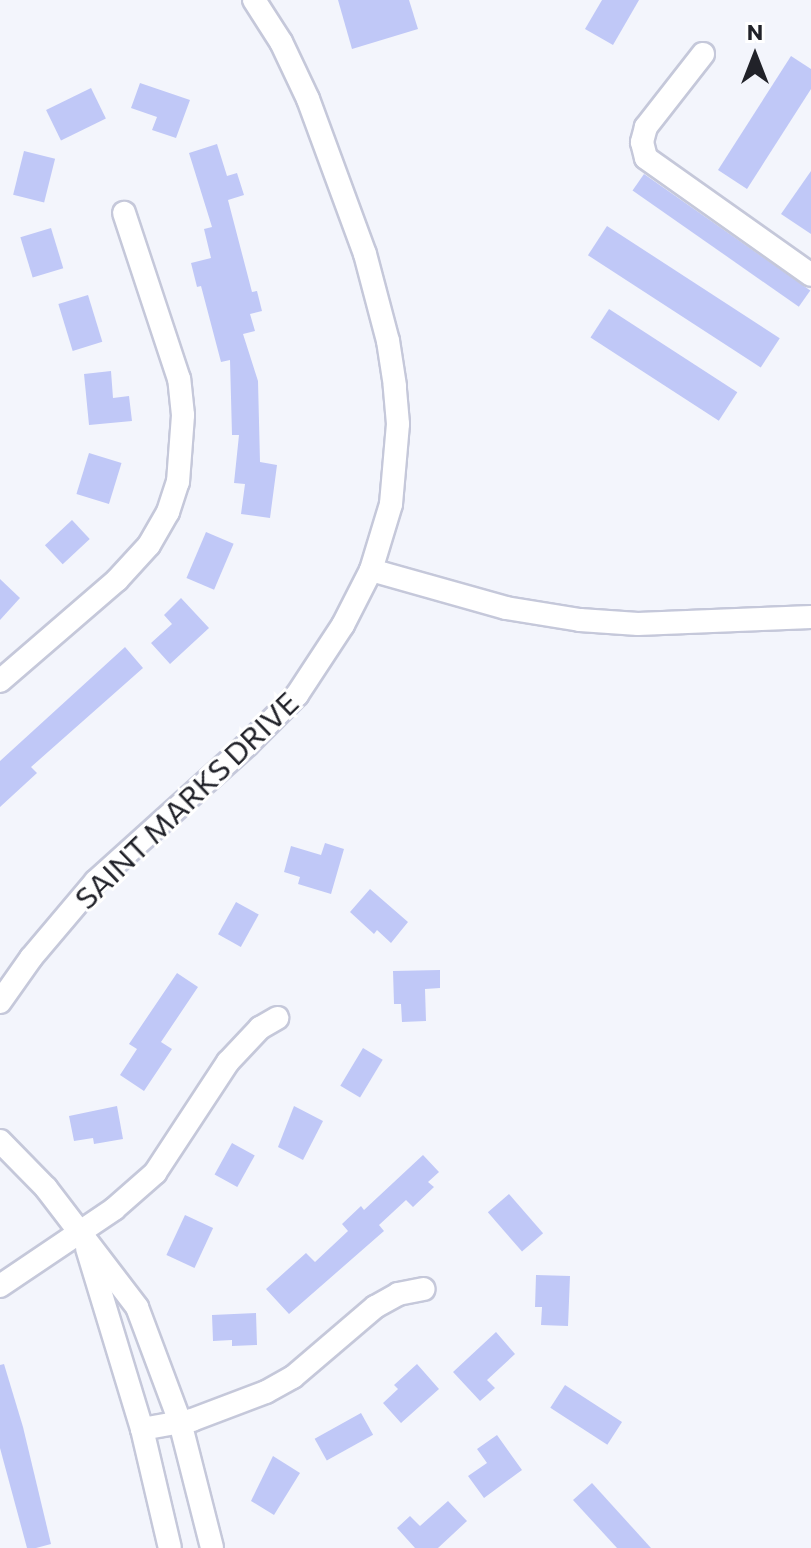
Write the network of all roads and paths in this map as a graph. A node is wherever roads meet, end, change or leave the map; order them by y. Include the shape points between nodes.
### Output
1 (254, 0) edge
2 (703, 54) dead end
3 (124, 213) dead end
4 (811, 275) edge
5 (371, 570) junction
6 (811, 617) edge
7 (0, 681) edge
8 (0, 1002) edge
9 (277, 1018) dead end
10 (0, 1141) edge
11 (81, 1231) junction
12 (0, 1286) edge
13 (424, 1289) dead end
14 (180, 1422) junction
15 (142, 1429) junction
16 (170, 1548) edge
17 (212, 1548) edge

1 - 5 street, SAINT MARKS DRIVE via 308,99 353,214 388,341 398,424 396,463 391,504
2 - 4 street via 646,127 646,158
3 - 7 street via 179,379 183,415 178,482 149,545 117,580
5 - 6 street via 506,608 580,620 638,624
5 - 8 street, SAINT MARKS DRIVE via 297,695 96,881
9 - 11 street via 228,1062 155,1173
10 - 11 street
11 - 12 street
11 - 14 street via 137,1307
11 - 15 street
13 - 14 street via 398,1294 375,1307 293,1377 266,1392
14 - 15 street
14 - 17 street
15 - 16 street

